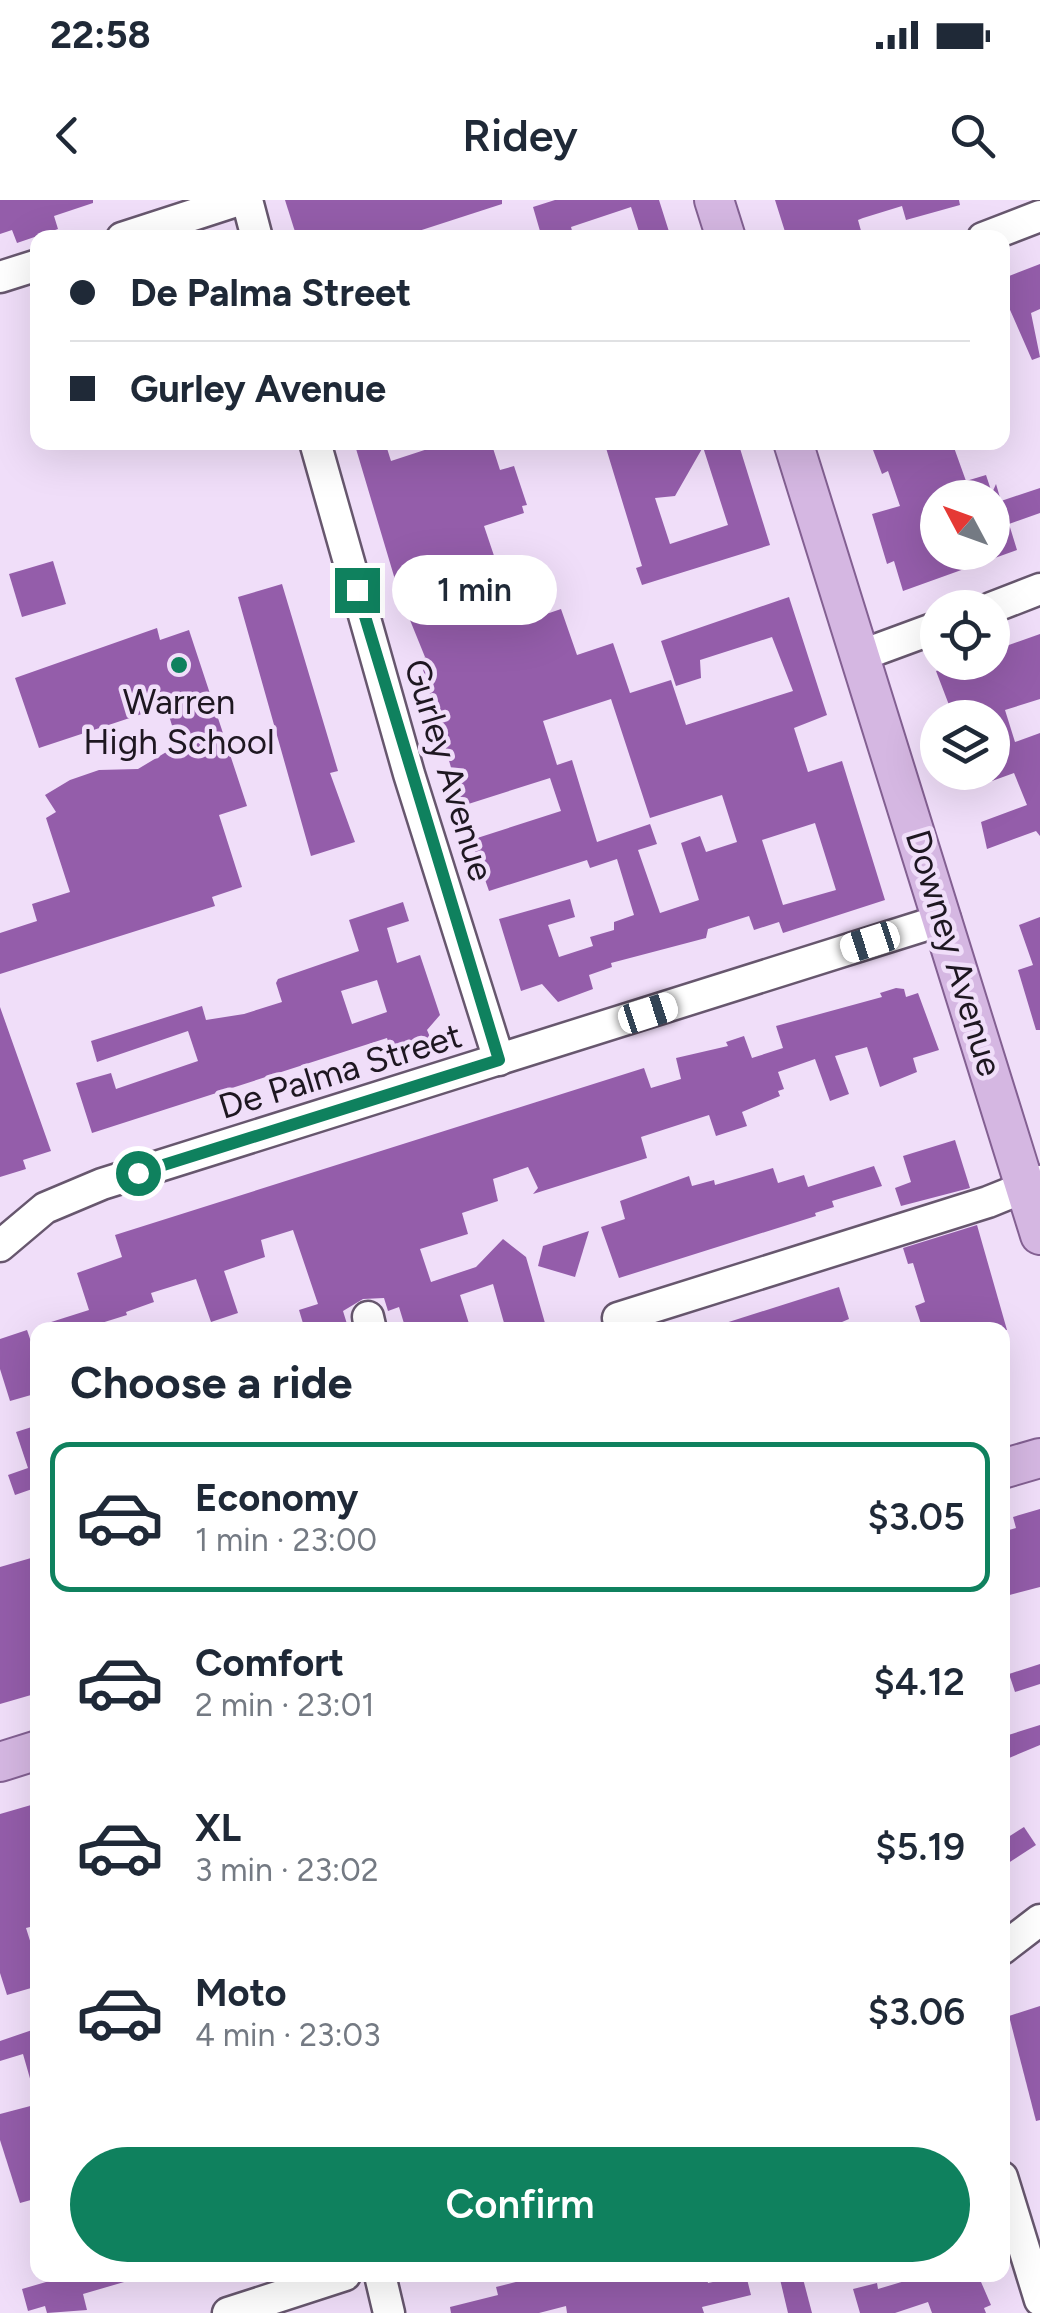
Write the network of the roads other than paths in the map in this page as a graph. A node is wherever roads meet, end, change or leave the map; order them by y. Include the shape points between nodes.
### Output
1 (243, 200) edge
2 (714, 200) edge
3 (1023, 213) edge
4 (147, 230) edge
5 (254, 230) edge
6 (723, 230) edge
7 (996, 230) edge
8 (30, 268) edge
9 (0, 277) edge
10 (318, 450) edge
11 (797, 450) edge
12 (1040, 589) edge
13 (1010, 601) edge
14 (920, 634) edge
15 (862, 655) junction
16 (945, 919) junction
17 (499, 1060) junction
18 (1033, 1183) edge
19 (1040, 1236) edge
20 (0, 1246) edge
21 (618, 1318) dead end
22 (1040, 1458) edge
23 (1010, 1467) edge
24 (30, 1753) edge
25 (0, 1762) edge
26 (1040, 1920) edge
27 (1010, 1943) edge
28 (1010, 2202) edge
29 (324, 2282) edge
30 (382, 2282) edge
31 (1040, 2300) edge
32 (228, 2313) edge
33 (390, 2313) edge

1 - 4 street
1 - 5 street
2 - 6 main road
3 - 7 street
8 - 9 street
10 - 17 street, Gurley Avenue
11 - 15 main road, Downey Avenue
12 - 13 street
14 - 15 street
15 - 16 main road, Downey Avenue
16 - 17 street, De Palma Street
16 - 18 main road, Downey Avenue
17 - 20 street, De Palma Street via 82,1192 45,1208
18 - 19 main road, Downey Avenue
18 - 21 street
22 - 23 main road
24 - 25 main road
26 - 27 street
28 - 31 street
29 - 32 street
30 - 33 street

